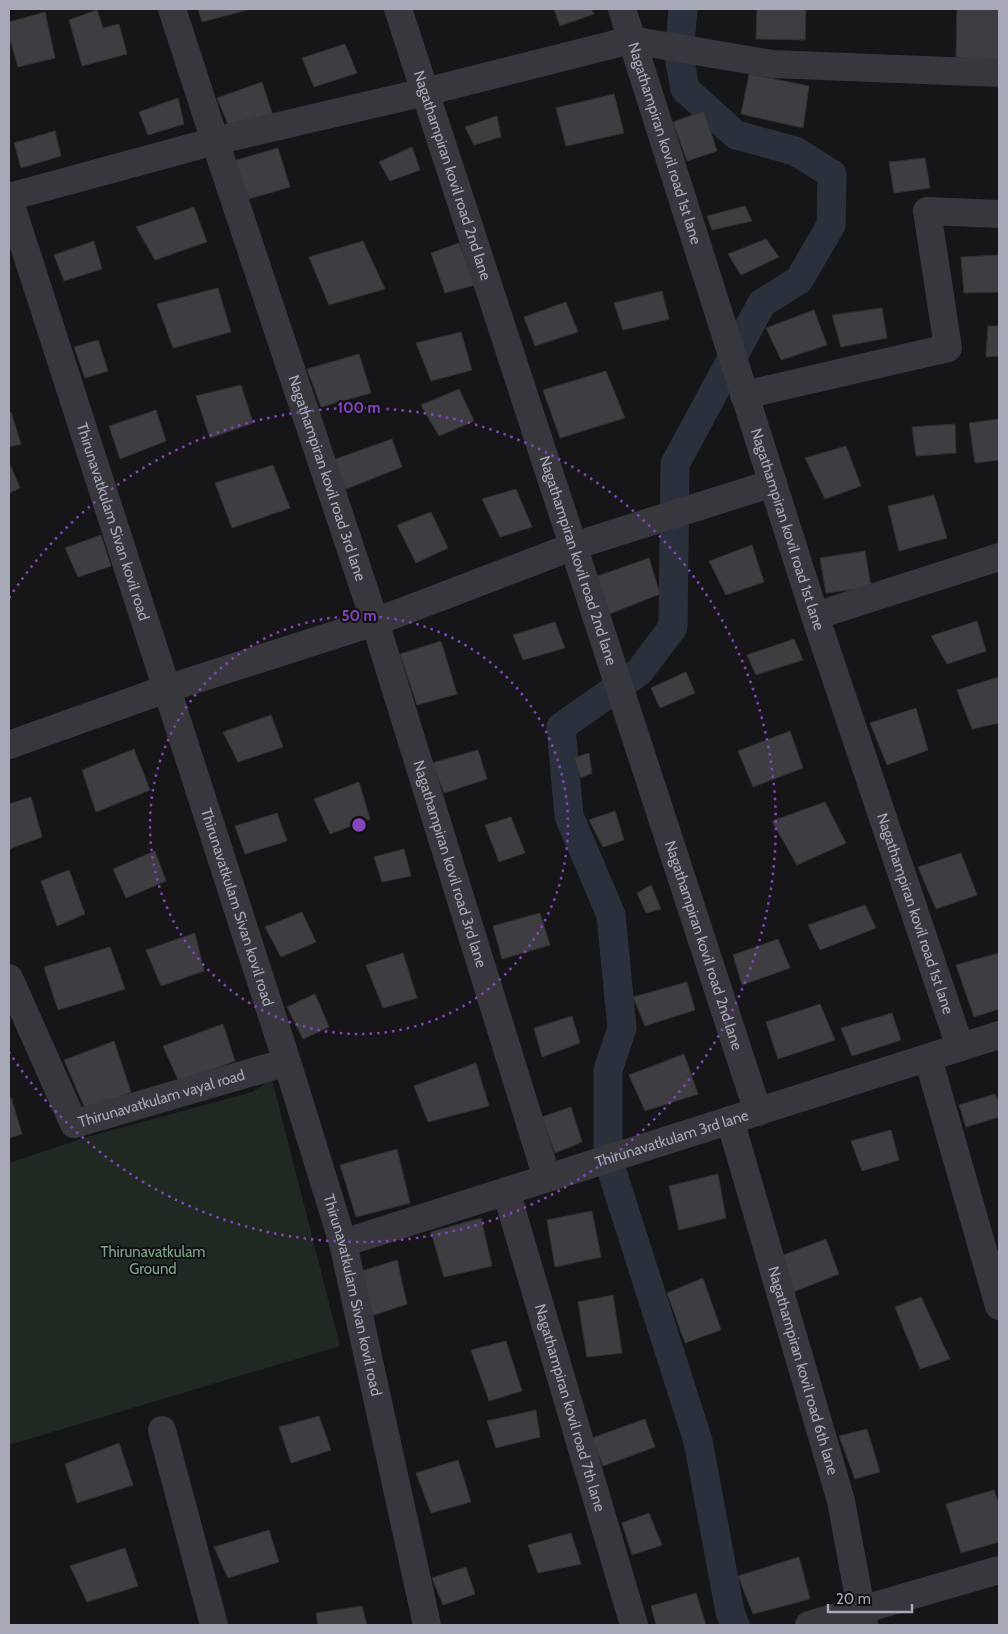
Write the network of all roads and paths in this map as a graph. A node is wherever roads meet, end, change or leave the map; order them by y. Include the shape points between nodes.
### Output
1 (172, 9) edge
2 (398, 9) edge
3 (622, 9) edge
4 (631, 40) junction
5 (999, 73) edge
6 (425, 92) junction
7 (215, 141) junction
8 (9, 198) edge
9 (999, 214) edge
10 (744, 395) junction
11 (773, 483) junction
12 (574, 546) junction
13 (999, 557) edge
14 (815, 616) junction
15 (375, 622) junction
16 (166, 689) junction
17 (9, 745) edge
18 (9, 978) edge
19 (999, 1035) edge
20 (960, 1047) junction
21 (928, 1058) junction
22 (287, 1062) junction
23 (758, 1112) junction
24 (730, 1120) junction
25 (547, 1178) junction
26 (506, 1191) junction
27 (343, 1243) junction
28 (999, 1306) edge
29 (162, 1430) dead end
30 (999, 1570) edge
31 (862, 1618) edge
32 (214, 1625) edge
33 (428, 1625) edge
34 (634, 1625) edge
35 (809, 1625) edge

1 - 7 street, Nagathampiran kovil road 3rd lane
2 - 6 street, Nagathampiran kovil road 2nd lane
3 - 4 street, Nagathampiran kovil road 1st lane
4 - 5 street via 772,64
4 - 6 street
4 - 10 street, Nagathampiran kovil road 1st lane
6 - 7 street
6 - 12 street, Nagathampiran kovil road 2nd lane
7 - 8 street
7 - 15 street, Nagathampiran kovil road 3rd lane
8 - 16 street, Thirunavatkulam Sivan kovil road
9 - 10 street via 926,211 948,348
10 - 11 street, Nagathampiran kovil road 1st lane
11 - 12 street
11 - 14 street, Nagathampiran kovil road 1st lane
12 - 15 street
12 - 23 street, Nagathampiran kovil road 2nd lane
13 - 14 street
14 - 20 street, Nagathampiran kovil road 1st lane
15 - 16 street
15 - 25 street, Nagathampiran kovil road 3rd lane
16 - 17 street
16 - 22 street, Thirunavatkulam Sivan kovil road
18 - 22 street, Thirunavatkulam vayal road via 74,1124
19 - 20 street, Thirunavatkulam 3rd lane
20 - 21 street, Thirunavatkulam 3rd lane
21 - 23 street, Thirunavatkulam 3rd lane
21 - 28 street
22 - 27 street, Thirunavatkulam Sivan kovil road
23 - 24 street, Thirunavatkulam 3rd lane
24 - 25 street, Thirunavatkulam 3rd lane
24 - 31 street, Nagathampiran kovil road 6th lane via 841,1501
25 - 26 street, Thirunavatkulam 3rd lane
26 - 27 street, Thirunavatkulam 3rd lane
26 - 34 street, Nagathampiran kovil road 7th lane
27 - 33 street, Thirunavatkulam Sivan kovil road
29 - 32 street
30 - 31 street
31 - 35 street

